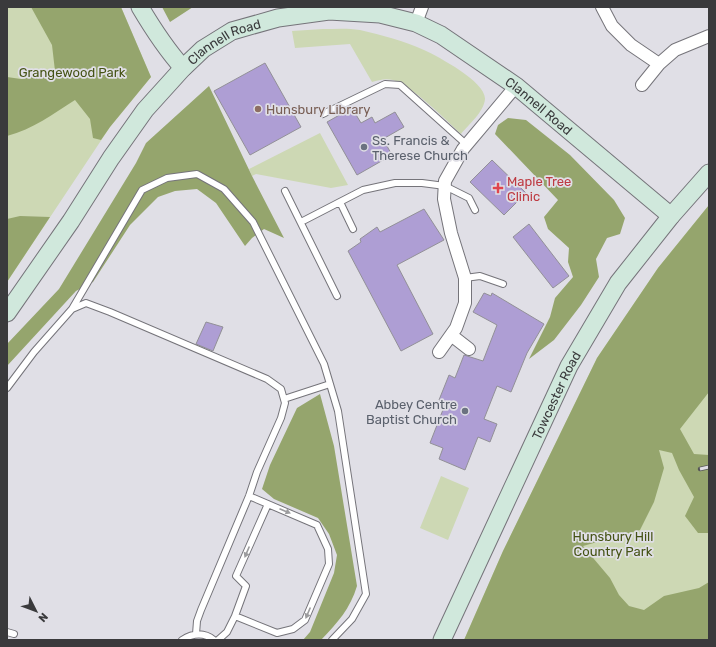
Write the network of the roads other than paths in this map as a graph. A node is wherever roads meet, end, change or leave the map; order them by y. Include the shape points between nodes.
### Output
1 (140, 7) edge
2 (422, 7) edge
3 (602, 7) edge
4 (416, 23) junction
5 (709, 36) edge
6 (659, 64) junction
7 (183, 68) junction
8 (642, 85) dead end
9 (516, 86) junction
10 (323, 114) dead end
11 (467, 145) junction
12 (709, 173) edge
13 (445, 186) junction
14 (286, 191) dead end
15 (340, 202) junction
16 (476, 210) dead end
17 (671, 216) junction
18 (301, 222) junction
19 (353, 229) dead end
20 (465, 278) junction
21 (503, 284) dead end
22 (337, 296) dead end
23 (72, 309) junction
24 (7, 313) edge
25 (451, 335) junction
26 (469, 349) dead end
27 (440, 352) dead end
28 (330, 384) junction
29 (7, 388) edge
30 (284, 399) junction
31 (249, 496) junction
32 (268, 504) junction
33 (235, 616) junction
34 (7, 632) edge
35 (14, 634) dead end
36 (196, 634) junction
37 (182, 640) edge
38 (214, 640) edge
39 (218, 640) edge
40 (332, 640) edge
41 (442, 640) edge

1 - 7 street via 152,29
2 - 4 street
3 - 6 street via 612,26 631,45
4 - 7 street, Clannell Road via 380,14 330,11 278,18 232,31 203,49
4 - 9 street, Clannell Road via 441,35
5 - 6 street via 675,50
6 - 8 street
7 - 24 street, Clannell Road via 146,110 111,158
9 - 11 street
9 - 17 street, Clannell Road
10 - 11 lane via 385,84 400,85
11 - 13 street via 445,181
12 - 17 street, Towcester Road
13 - 15 lane via 395,183 363,190
13 - 16 lane via 469,198
13 - 20 street via 444,199 451,233
14 - 18 lane
15 - 18 lane
15 - 19 lane
17 - 41 street, Towcester Road via 618,283 570,366
18 - 22 lane
20 - 21 lane via 480,276
20 - 25 street via 465,303
23 - 28 lane via 142,190 167,178 197,174 224,189 253,222 324,364
23 - 29 lane via 34,352
23 - 30 lane via 86,303 110,312 267,379 281,389
25 - 26 street
25 - 27 street
28 - 30 lane
28 - 40 lane via 338,411 366,594 352,619
30 - 31 lane via 281,418
31 - 32 lane
31 - 36 lane via 197,621
32 -> 33 lane via 236,576 246,586
32 -> 33 lane via 317,525 328,549 329,564 305,620 293,629 277,633
33 - 39 lane via 227,632
34 - 35 lane
36 - 37 lane
36 - 38 lane via 204,634

